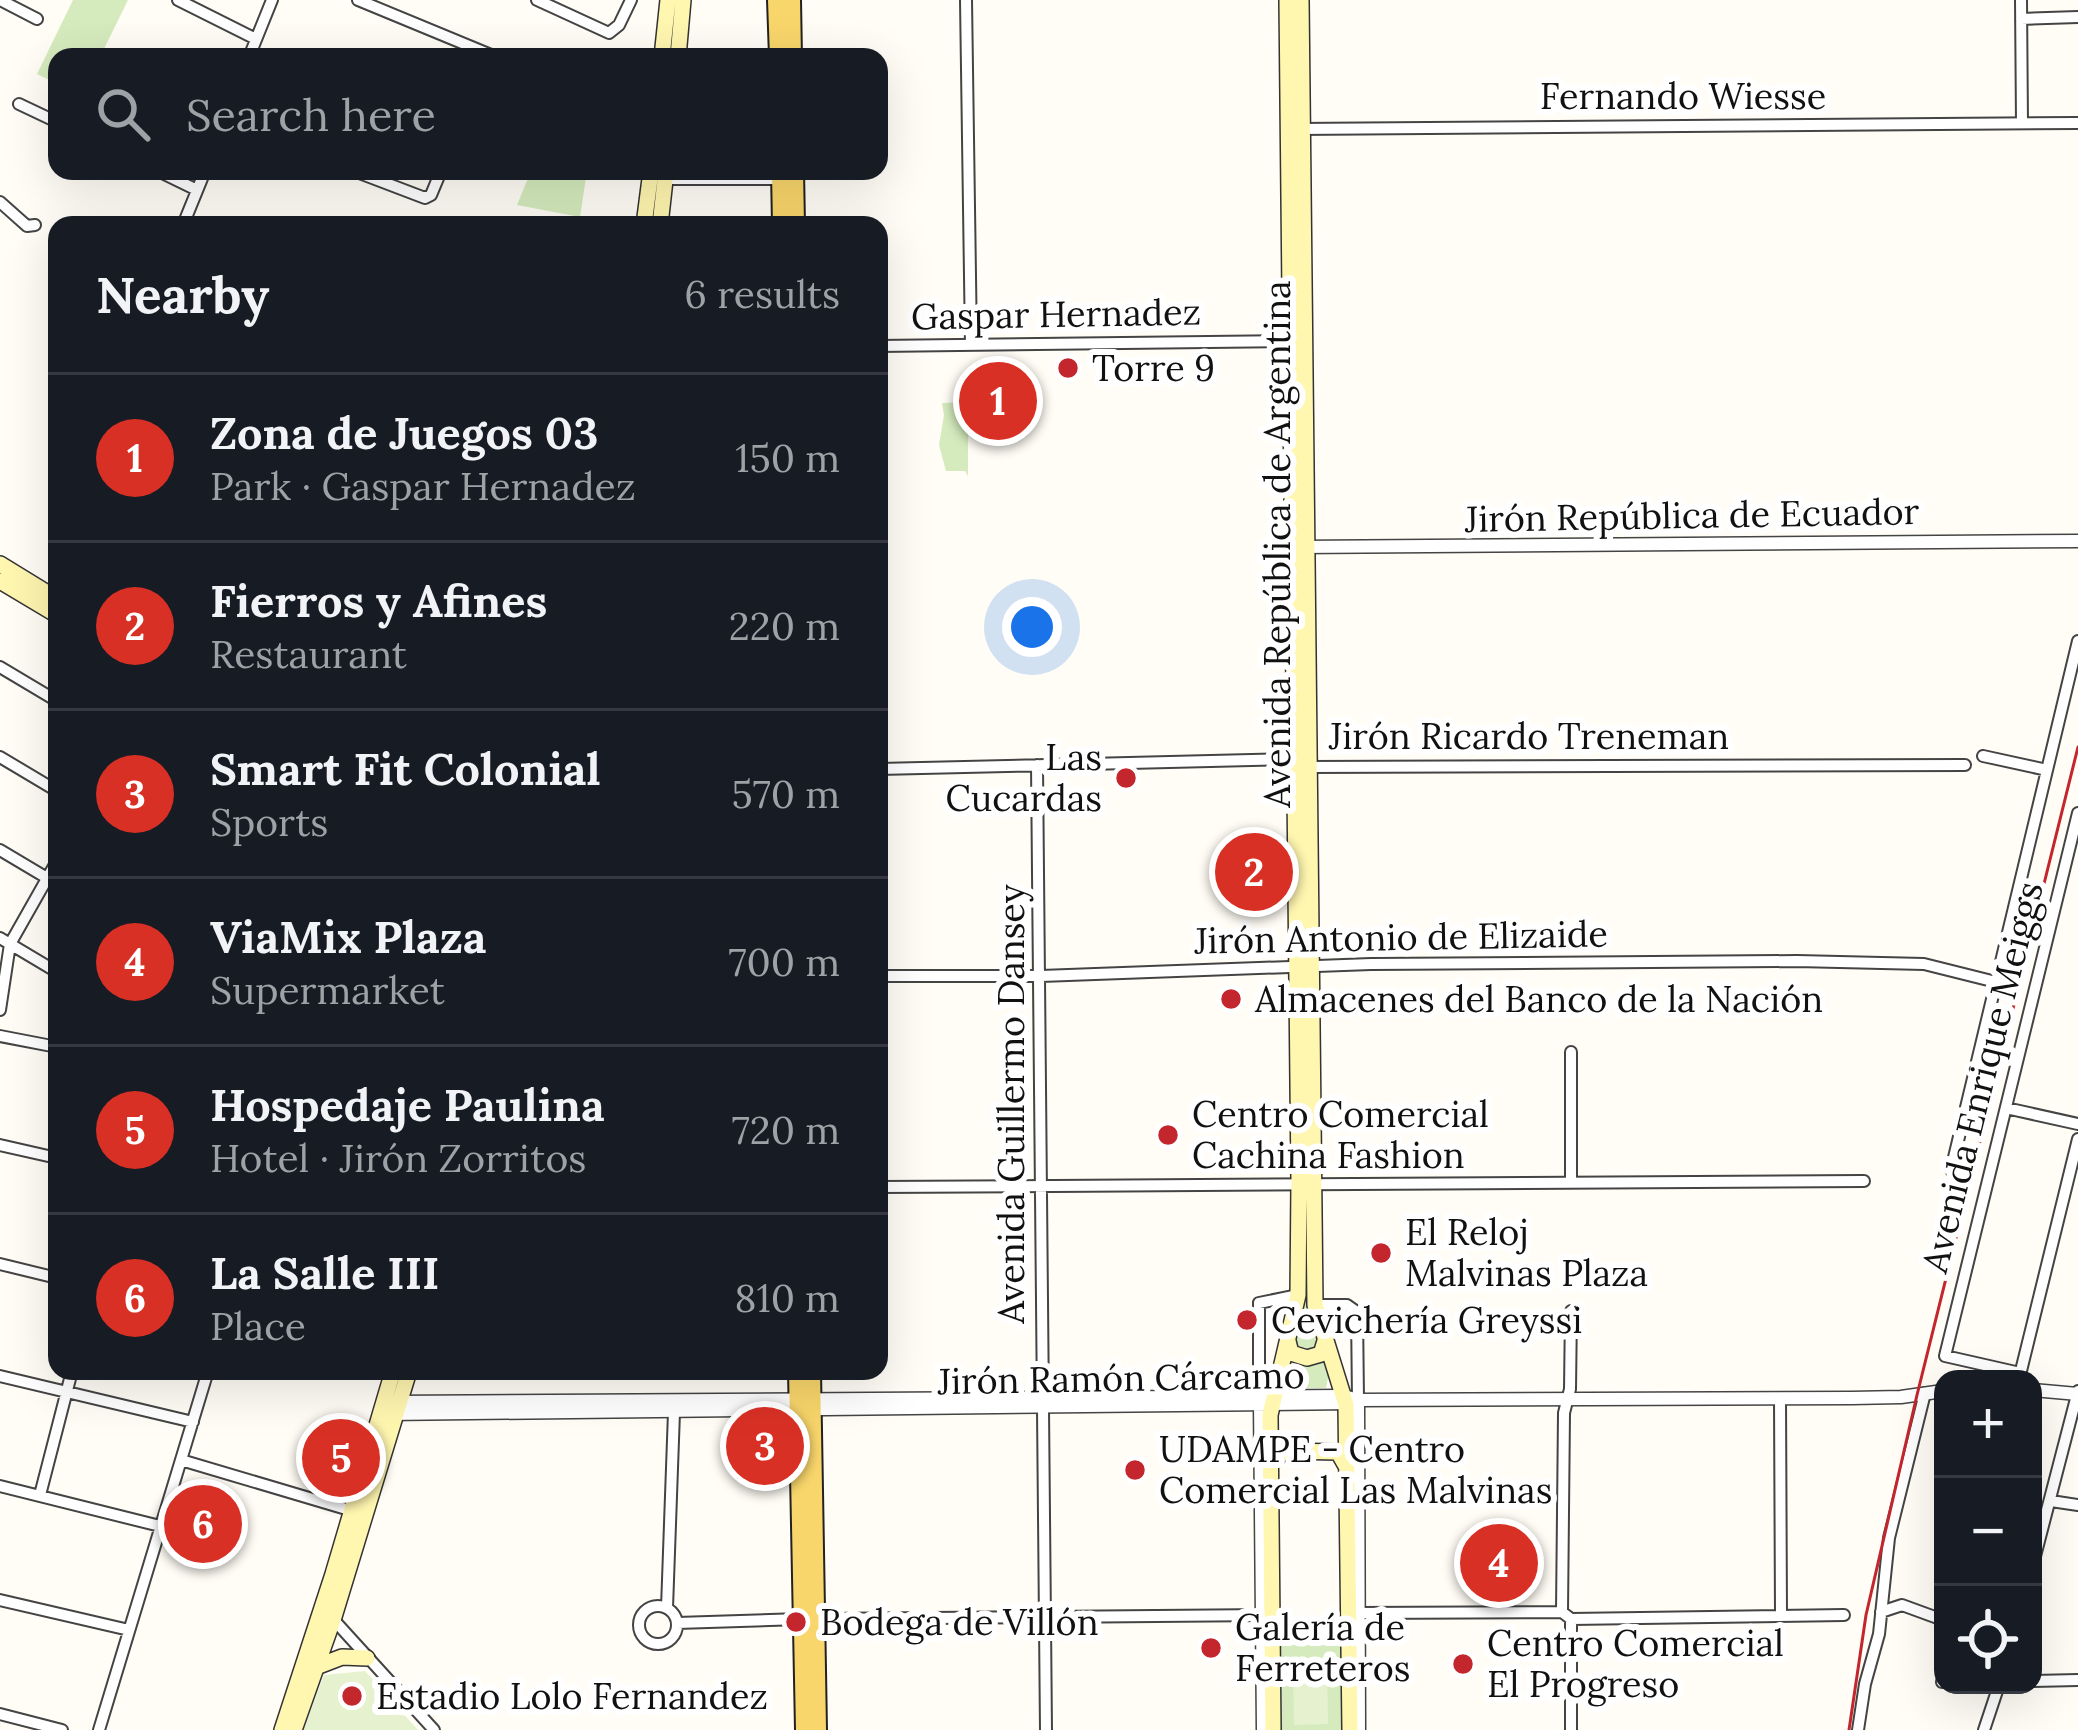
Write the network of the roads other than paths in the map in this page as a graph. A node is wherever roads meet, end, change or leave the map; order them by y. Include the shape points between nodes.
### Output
1 (0, 0) edge
2 (178, 0) edge
3 (272, 0) edge
4 (358, 0) edge
5 (537, 0) edge
6 (632, 0) edge
7 (668, 0) edge
8 (683, 0) edge
9 (776, 0) edge
10 (791, 0) edge
11 (966, 0) edge
12 (1287, 0) edge
13 (1301, 0) edge
14 (2021, 0) edge
15 (2078, 17) edge
16 (37, 19) dead end
17 (2021, 19) junction
18 (256, 39) junction
19 (252, 48) edge
20 (474, 48) edge
21 (663, 48) edge
22 (679, 48) edge
23 (778, 48) edge
24 (793, 48) edge
25 (20, 104) dead end
26 (48, 118) edge
27 (2078, 122) edge
28 (2022, 123) junction
29 (1295, 129) junction
30 (176, 180) edge
31 (201, 180) edge
32 (376, 180) edge
33 (437, 180) edge
34 (659, 180) edge
35 (661, 180) edge
36 (785, 180) edge
37 (786, 180) edge
38 (197, 190) junction
39 (0, 202) edge
40 (187, 216) edge
41 (647, 216) edge
42 (660, 216) edge
43 (782, 216) edge
44 (794, 216) edge
45 (35, 225) dead end
46 (1298, 341) junction
47 (971, 345) junction
48 (888, 346) edge
49 (2078, 541) edge
50 (1300, 547) junction
51 (0, 564) edge
52 (0, 581) edge
53 (48, 593) edge
54 (48, 610) edge
55 (2078, 640) edge
56 (0, 667) edge
57 (48, 696) edge
58 (1983, 756) dead end
59 (0, 757) edge
60 (1301, 763) junction
61 (1037, 765) junction
62 (1965, 765) dead end
63 (888, 769) edge
64 (2047, 770) junction
65 (48, 786) edge
66 (2078, 813) edge
67 (0, 850) edge
68 (2073, 857) edge
69 (47, 878) joint
70 (5, 941) edge
71 (48, 967) edge
72 (1303, 968) junction
73 (888, 976) edge
74 (1041, 976) junction
75 (1996, 982) junction
76 (0, 1010) edge
77 (0, 1036) edge
78 (48, 1045) edge
79 (1571, 1052) dead end
80 (2006, 1108) junction
81 (2078, 1124) edge
82 (2078, 1138) edge
83 (0, 1145) edge
84 (48, 1156) edge
85 (1951, 1170) dead end
86 (1864, 1180) dead end
87 (1570, 1181) junction
88 (1305, 1182) junction
89 (1041, 1184) junction
90 (888, 1187) edge
91 (0, 1264) edge
92 (48, 1276) edge
93 (1298, 1295) junction
94 (1315, 1305) junction
95 (1571, 1311) dead end
96 (1288, 1337) junction
97 (1325, 1341) junction
98 (1998, 1370) edge
99 (2021, 1370) edge
100 (0, 1376) edge
101 (69, 1380) edge
102 (205, 1380) edge
103 (392, 1380) edge
104 (404, 1380) edge
105 (799, 1380) edge
106 (810, 1380) edge
107 (66, 1391) junction
108 (2042, 1391) edge
109 (1934, 1392) edge
110 (1925, 1393) junction
111 (2078, 1393) edge
112 (1780, 1399) junction
113 (1266, 1400) junction
114 (1349, 1400) junction
115 (1568, 1400) junction
116 (1043, 1403) junction
117 (805, 1404) junction
118 (503, 1407) junction
119 (390, 1408) junction
120 (674, 1412) junction
121 (193, 1423) junction
122 (181, 1460) junction
123 (1270, 1467) junction
124 (1347, 1468) junction
125 (0, 1486) edge
126 (40, 1495) junction
127 (2051, 1501) junction
128 (2078, 1505) edge
129 (353, 1510) junction
130 (160, 1526) junction
131 (2042, 1532) edge
132 (0, 1600) edge
133 (668, 1608) junction
134 (1881, 1612) junction
135 (1358, 1613) junction
136 (328, 1614) junction
137 (1267, 1615) junction
138 (1567, 1615) junction
139 (1781, 1615) junction
140 (1844, 1615) dead end
141 (1045, 1616) junction
142 (1934, 1617) edge
143 (809, 1619) junction
144 (677, 1623) junction
145 (129, 1630) junction
146 (367, 1658) junction
147 (316, 1666) junction
148 (2078, 1680) edge
149 (2042, 1681) edge
150 (1997, 1694) edge
151 (0, 1714) edge
152 (62, 1730) edge
153 (99, 1730) edge
154 (282, 1730) edge
155 (294, 1730) edge
156 (434, 1730) edge
157 (804, 1730) edge
158 (818, 1730) edge
159 (1046, 1730) edge
160 (1263, 1730) edge
161 (1273, 1730) edge
162 (1354, 1730) edge
163 (1571, 1730) edge
164 (1858, 1730) edge
165 (1984, 1730) edge

1 - 16 street
2 - 18 street
3 - 18 street
4 - 20 street
5 - 6 street via 610,33
7 - 21 main road
8 - 22 main road
9 - 23 main road
10 - 24 main road
11 - 47 street
12 - 29 main road, Avenida República de Argentina
13 - 29 main road, Avenida República de Argentina
14 - 17 street
15 - 17 street
17 - 28 street
18 - 19 street
25 - 26 street
27 - 28 street, Fernando Wiesse
28 - 29 street, Fernando Wiesse
29 - 46 main road, Avenida República de Argentina
30 - 38 street
31 - 38 street
32 - 33 street via 421,198
34 - 41 main road
35 - 42 main road
36 - 43 main road
37 - 44 main road
38 - 40 street
39 - 45 street
46 - 47 street, Gaspar Hernadez
46 - 50 main road, Avenida República de Argentina
47 - 48 street, Gaspar Hernadez
49 - 50 street, Jirón República de Ecuador
50 - 60 main road, Avenida República de Argentina
51 - 53 main road
52 - 54 main road
55 - 64 street
56 - 57 street
58 - 64 street
59 - 65 street
60 - 61 street, Jirón Ricardo Treneman
60 - 62 street, Jirón Ricardo Treneman
60 - 72 main road, Avenida República de Argentina
61 - 63 street, Jirón Ricardo Treneman
61 - 74 street, Avenida Guillermo Dansey
64 - 75 street
66 - 68 street, Avenida Enrique Meiggs
67 - 69 street
68 - 80 street, Avenida Enrique Meiggs
69 - 70 street
70 - 71 street
70 - 76 street
72 - 74 street, Jirón Antonio de Elizaide
72 - 75 street, Jirón Antonio de Elizaide via 1924,964
72 - 88 main road, Avenida República de Argentina
73 - 74 street, Jirón Antonio de Elizaide
74 - 89 street, Avenida Guillermo Dansey
75 - 85 street
77 - 78 street
79 - 87 street
80 - 81 street
80 - 98 street, Avenida Enrique Meiggs via 1945,1356
82 - 99 street
83 - 84 street
86 - 87 street
87 - 88 street
88 - 89 street
88 - 93 main road, Avenida República de Argentina
88 - 94 main road, Avenida República de Argentina
89 - 90 street
89 - 116 street, Avenida Guillermo Dansey
91 - 92 street
93 - 96 main road, Avenida República de Argentina
93 - 113 street via 1257,1308
94 - 97 main road, Avenida República de Argentina
94 - 114 street via 1358,1312
95 - 115 street
96 - 97 main road via 1300,1357 1318,1357
96 - 113 main road, Avenida República de Argentina
97 - 114 main road, Avenida República de Argentina
100 - 107 street
101 - 107 street
102 - 121 street
103 - 119 main road
104 - 119 main road
105 - 117 main road
106 - 117 main road
107 - 121 street
107 - 126 street
108 - 111 street
109 - 110 street, Jirón Ramón Cárcamo
110 - 112 street, Jirón Ramón Cárcamo
110 - 134 street via 1889,1538
111 - 127 street
112 - 115 street, Jirón Ramón Cárcamo
112 - 139 street
113 - 114 street, Jirón Ramón Cárcamo
113 - 116 street, Jirón Ramón Cárcamo
113 - 123 main road, Avenida República de Argentina
113 - 137 street, Avenida República de Argentina
114 - 115 street, Jirón Ramón Cárcamo
114 - 124 main road, Avenida República de Argentina
114 - 135 street, Avenida República de Argentina
115 - 138 street
116 - 117 street, Jirón Ramón Cárcamo
116 - 141 street, Avenida Guillermo Dansey
117 - 118 street, Jirón Ramón Cárcamo
117 - 120 street, Jirón Ramón Cárcamo
117 - 143 main road
118 - 119 street, Jirón Ramón Cárcamo
118 - 120 street, Jirón Ramón Cárcamo
119 - 129 main road
119 - 136 main road
120 - 133 street
121 - 122 street
122 - 129 street
122 - 130 street
123 - 124 main road via 1284,1451 1327,1450
123 - 137 main road, Avenida República de Argentina
124 - 162 main road, Avenida República de Argentina
125 - 126 street
126 - 130 street
127 - 128 street
127 - 131 street
129 - 136 main road
130 - 145 street
132 - 145 street
133 - 144 street
133 - 144 street via 644,1611 642,1635 664,1643
134 - 142 street via 1902,1605
134 - 164 street
135 - 138 street
135 - 162 street, Avenida República de Argentina
136 - 146 street
136 - 147 main road
136 - 154 main road
137 - 141 street
137 - 160 street, Avenida República de Argentina
137 - 161 main road, Avenida República de Argentina
138 - 139 street
138 - 163 street
139 - 140 street
141 - 143 street
141 - 159 street, Avenida Guillermo Dansey
143 - 144 street
143 - 157 main road
143 - 158 main road
145 - 153 street
146 - 147 main road
146 - 156 street
147 - 155 main road
148 - 149 street
150 - 165 street
151 - 152 street

